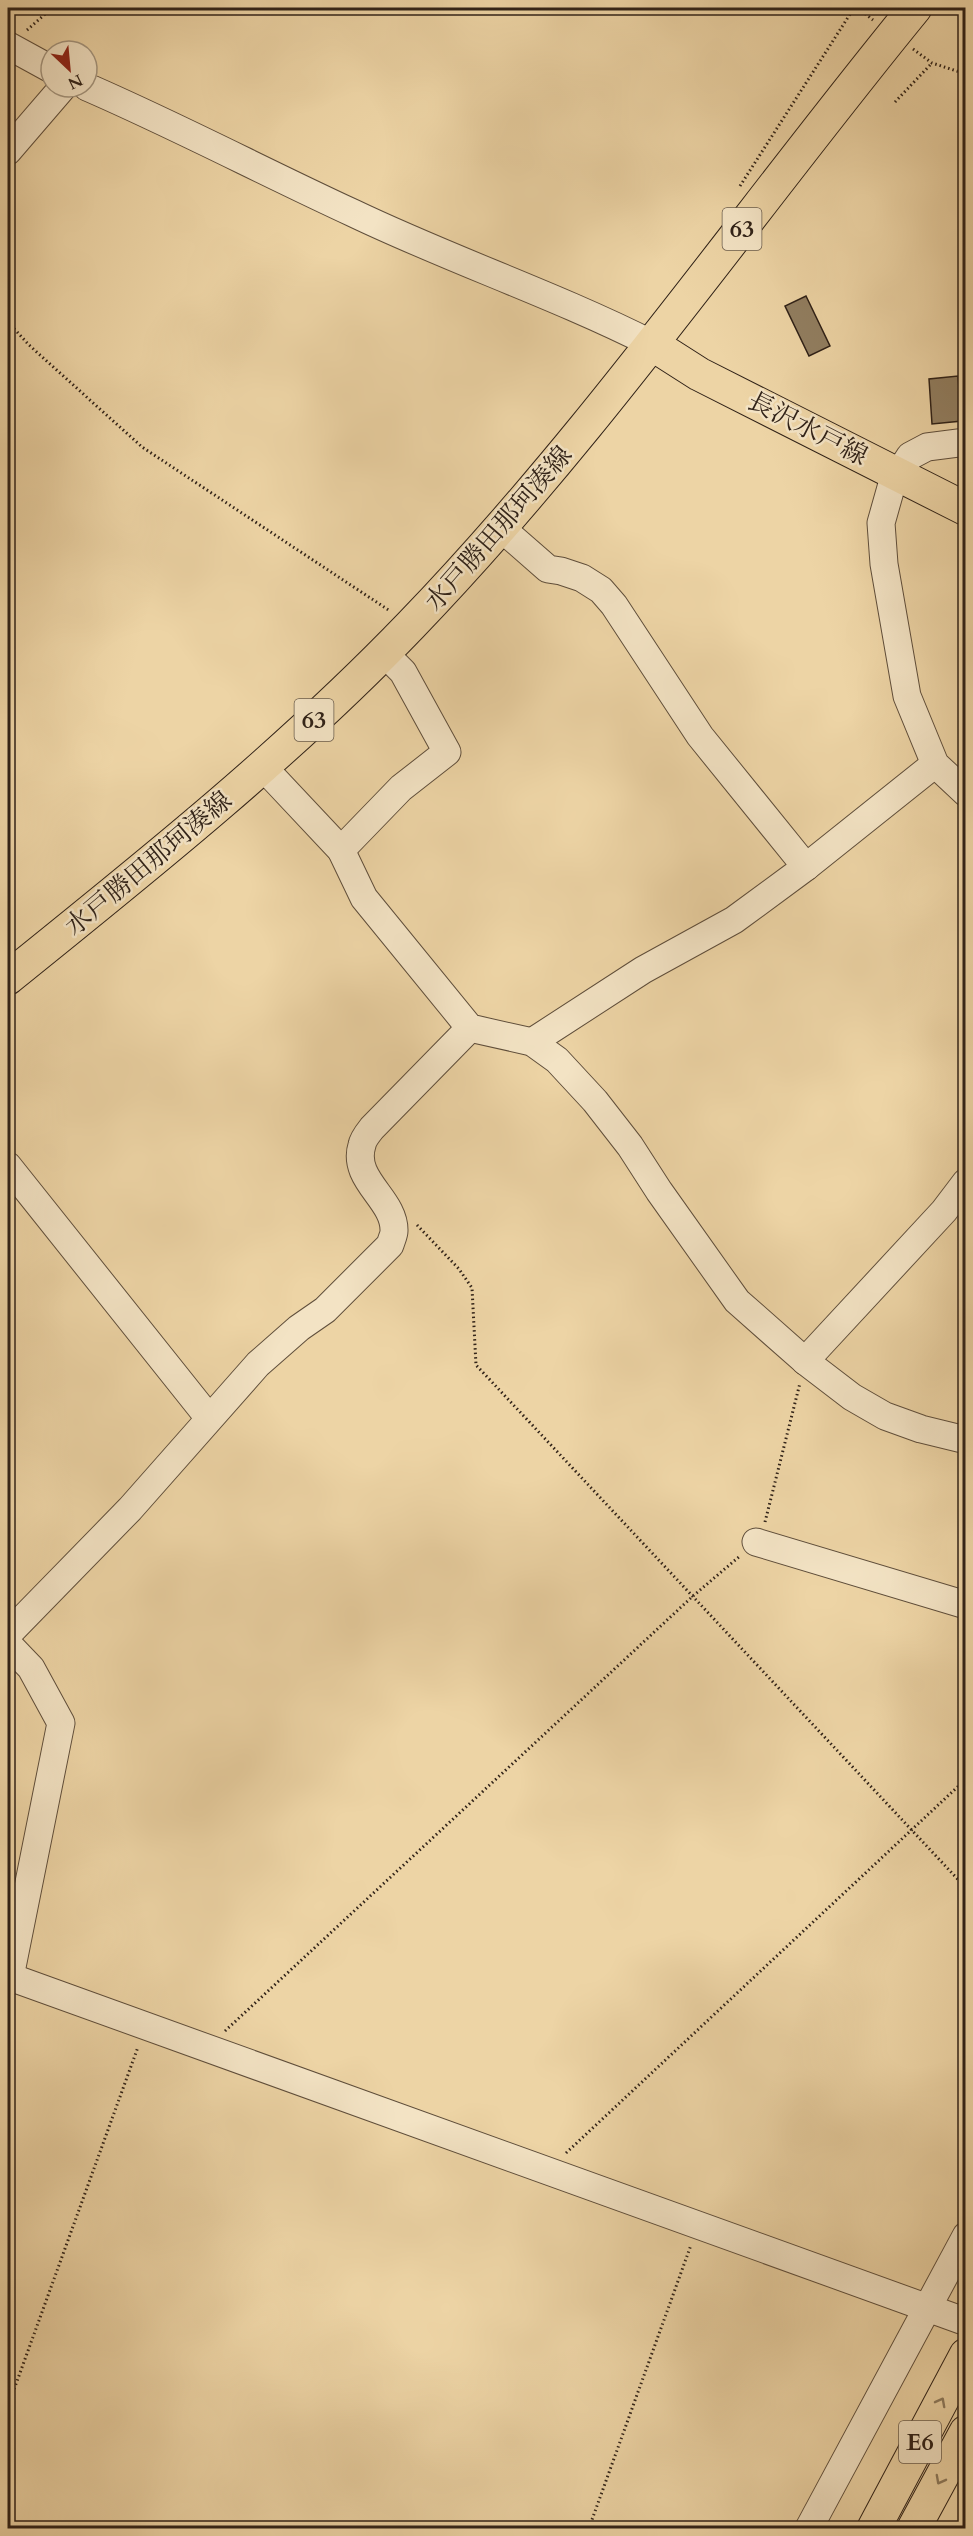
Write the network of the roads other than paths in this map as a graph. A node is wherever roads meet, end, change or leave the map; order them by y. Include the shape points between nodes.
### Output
1 (915, 8) edge
2 (8, 47) edge
3 (39, 63) edge
4 (99, 92) edge
5 (53, 99) edge
6 (8, 151) edge
7 (652, 344) junction
8 (966, 442) edge
9 (896, 474) junction
10 (966, 509) edge
11 (501, 528) junction
12 (384, 653) junction
13 (935, 764) junction
14 (263, 767) junction
15 (966, 793) edge
16 (341, 850) junction
17 (806, 867) junction
18 (8, 978) edge
19 (470, 1028) junction
20 (532, 1042) junction
21 (8, 1166) edge
22 (966, 1182) edge
23 (805, 1361) junction
24 (209, 1418) junction
25 (966, 1440) edge
26 (756, 1542) road end
27 (966, 1605) edge
28 (8, 1634) edge
29 (8, 1644) edge
30 (9, 1978) edge
31 (966, 2236) edge
32 (926, 2308) junction
33 (961, 2320) dead end
34 (966, 2355) edge
35 (966, 2432) edge
36 (809, 2529) edge
37 (874, 2529) edge
38 (914, 2529) edge

1 - 7 main road, 水戸勝田那珂湊線 / 63
2 - 3 street
4 - 7 street via 177,126 353,214
5 - 6 street
7 - 9 main road, 長沢水戸線 via 699,374
7 - 11 main road, 水戸勝田那珂湊線 / 63
8 - 9 street via 927,447 910,456
9 - 10 main road, 長沢水戸線
9 - 13 street via 880,523 884,564 906,696
11 - 12 main road, 水戸勝田那珂湊線 / 63
11 - 17 street via 548,569 582,578 601,590 700,736
12 - 14 main road, 水戸勝田那珂湊線 / 63
12 - 16 street via 404,672 447,752 401,788
13 - 15 street
13 - 17 street
14 - 16 street
14 - 18 main road, 水戸勝田那珂湊線 / 63
16 - 19 street via 364,898
17 - 20 street via 734,920 643,970
19 - 20 street
19 - 24 street via 372,1128 362,1144 360,1159 365,1176 391,1216 394,1231 390,1245 325,1310 258,1364
20 - 23 street via 557,1060 595,1101 737,1301
21 - 24 street
22 - 23 street via 944,1211
23 - 25 street via 852,1397 885,1416 921,1430
24 - 28 street via 130,1509
26 - 27 street
29 - 30 street via 31,1668 61,1723
30 - 32 street
31 - 32 street
32 - 33 street
32 - 36 street
37 -> 34 main road, E6
35 -> 38 main road, E6

